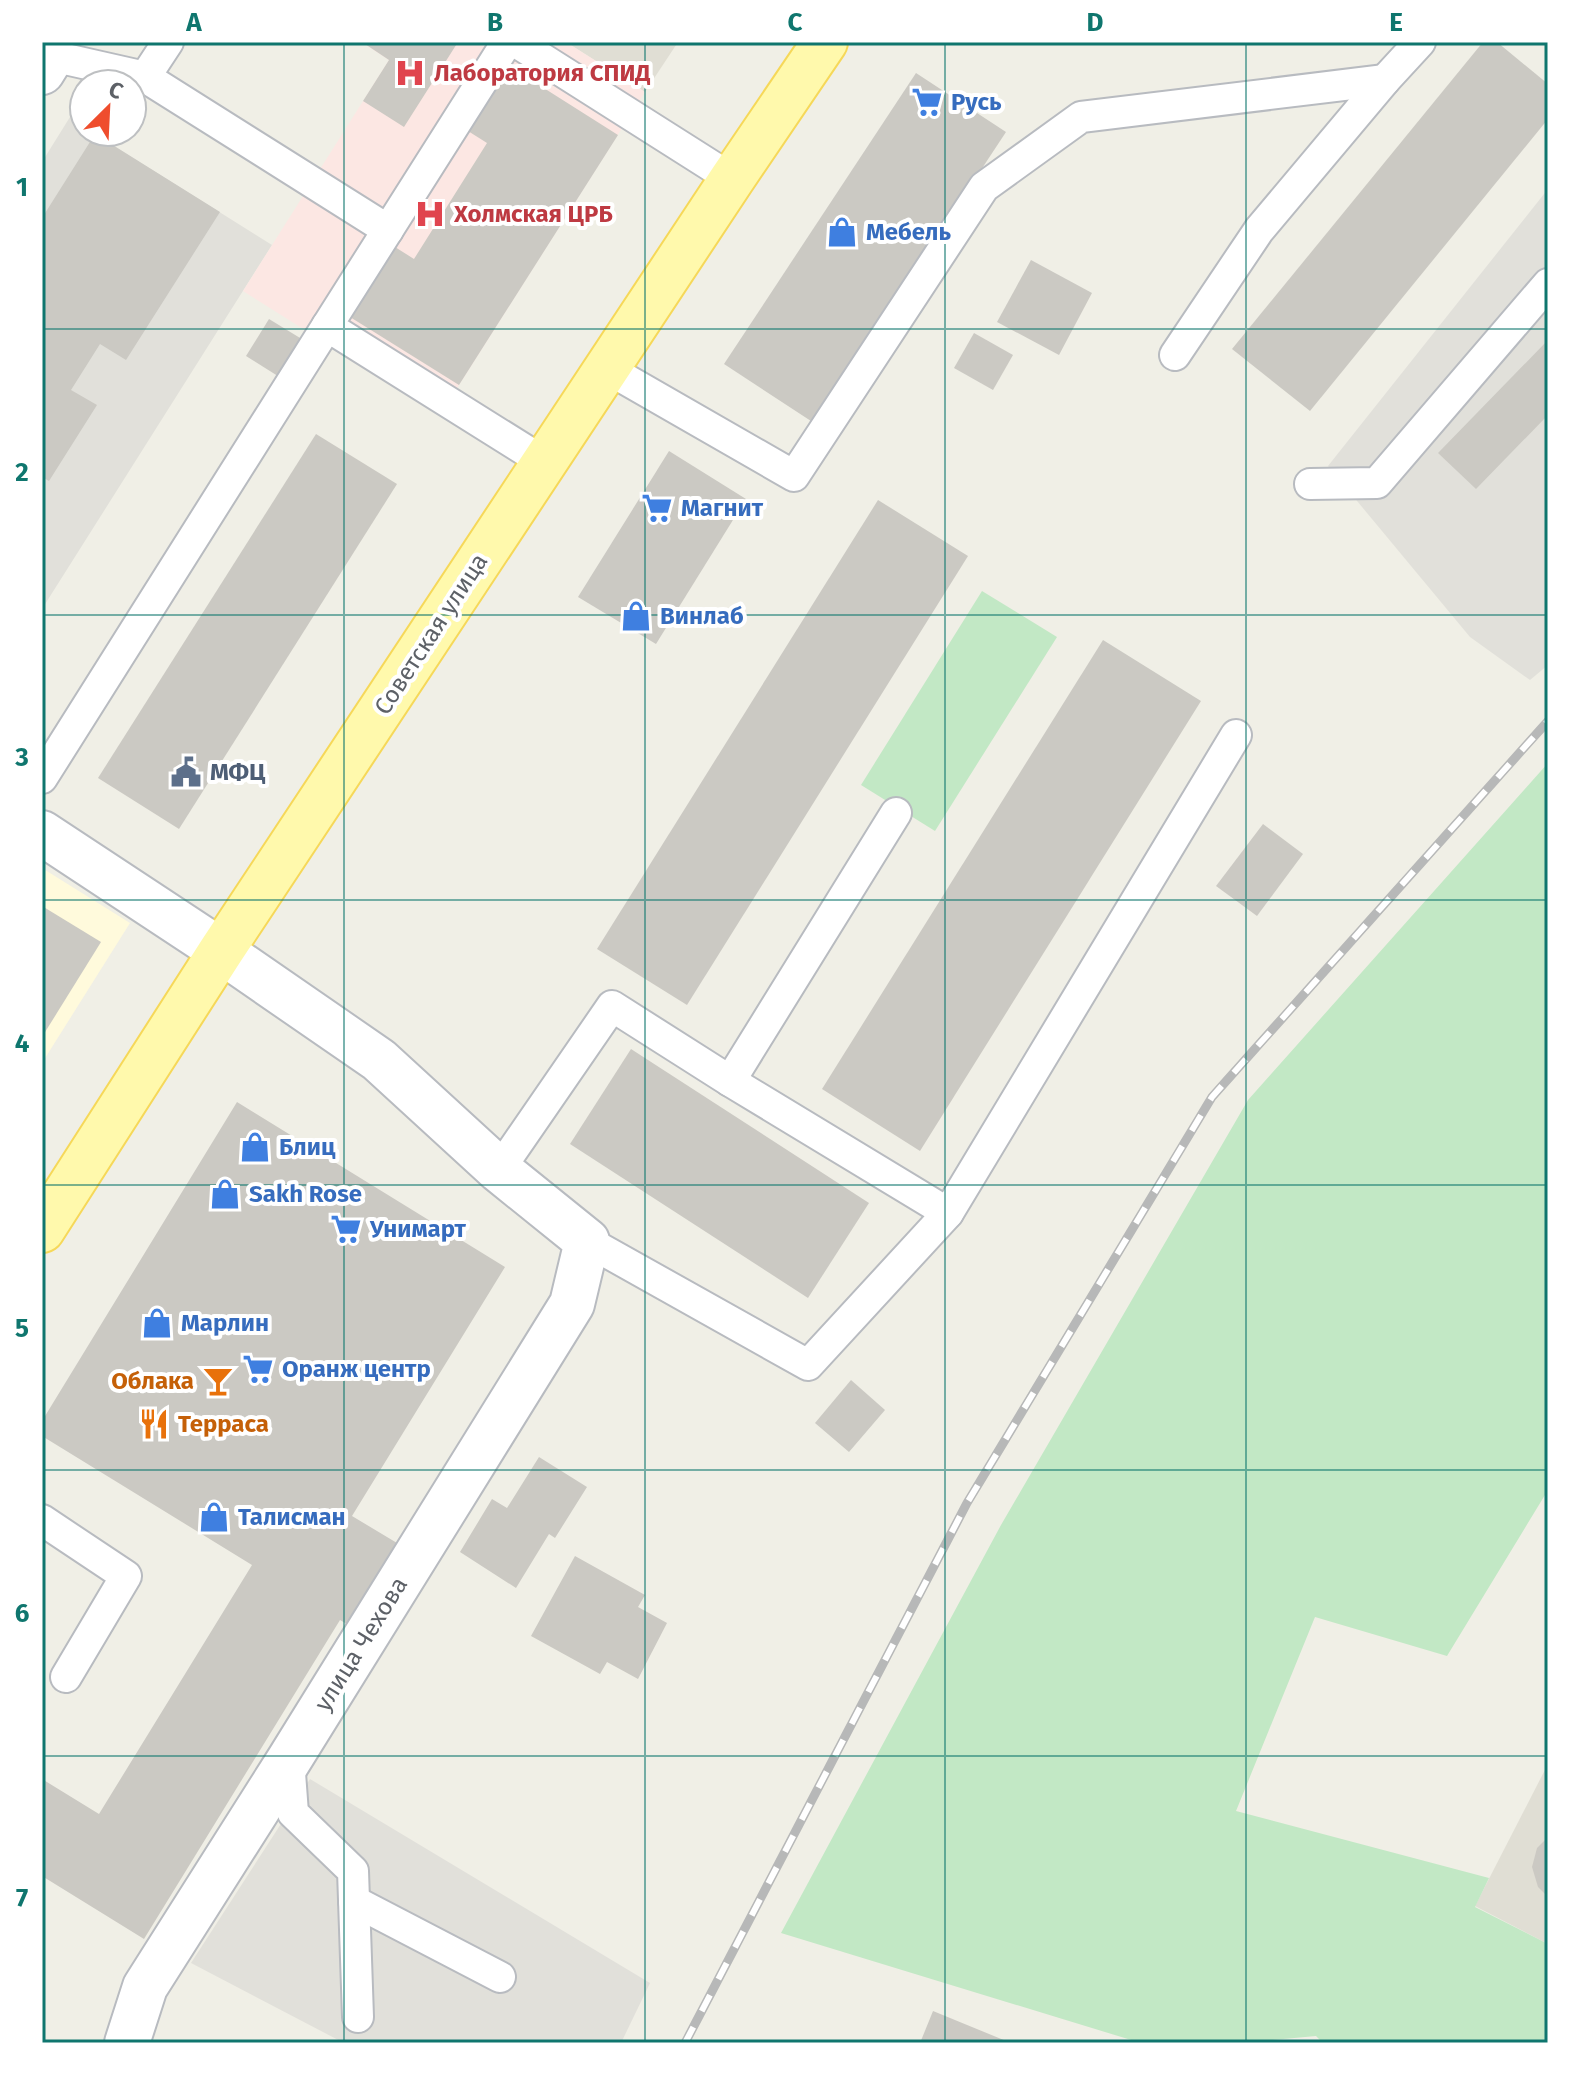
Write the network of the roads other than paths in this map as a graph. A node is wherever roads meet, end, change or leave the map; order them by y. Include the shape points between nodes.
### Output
1 (168, 42) edge
2 (507, 42) edge
3 (516, 42) edge
4 (825, 42) edge
5 (1420, 42) edge
6 (46, 57) edge
7 (100, 68) edge
8 (148, 72) edge
9 (148, 79) edge
10 (1385, 80) junction
11 (732, 179) junction
12 (388, 230) junction
13 (1548, 284) edge
14 (327, 326) junction
15 (1175, 355) dead end
16 (606, 368) junction
17 (544, 462) junction
18 (1310, 484) dead end
19 (1236, 735) dead end
20 (42, 778) edge
21 (896, 813) dead end
22 (42, 833) edge
23 (221, 951) junction
24 (730, 1081) junction
25 (499, 1170) junction
26 (948, 1213) junction
27 (42, 1230) edge
28 (587, 1241) junction
29 (42, 1520) edge
30 (66, 1677) dead end
31 (289, 1760) junction
32 (354, 1901) junction
33 (500, 1977) dead end
34 (358, 2017) dead end
35 (127, 2043) edge

1 - 8 lane
2 - 12 lane
3 - 11 lane
4 - 11 main road, Советская улица
5 - 10 lane
6 - 7 lane
9 - 12 lane
10 - 15 lane via 1259,230
10 - 16 lane via 1081,117 984,187 794,476
11 - 16 main road, Советская улица
12 - 14 lane
13 - 18 lane via 1377,483
14 - 17 lane
14 - 20 lane
16 - 17 main road, Советская улица
17 - 23 main road, Советская улица
19 - 26 lane
21 - 24 lane
22 - 23 street
23 - 25 street via 379,1060
23 - 27 main road, Советская улица
24 - 25 lane via 612,1006
24 - 26 lane
25 - 28 street
26 - 28 lane via 808,1365
28 - 31 street, улица Чехова via 572,1304
29 - 30 lane via 126,1576
31 - 32 lane via 293,1813 353,1871
31 - 35 street, улица Чехова via 145,1987
32 - 33 lane
32 - 34 lane

